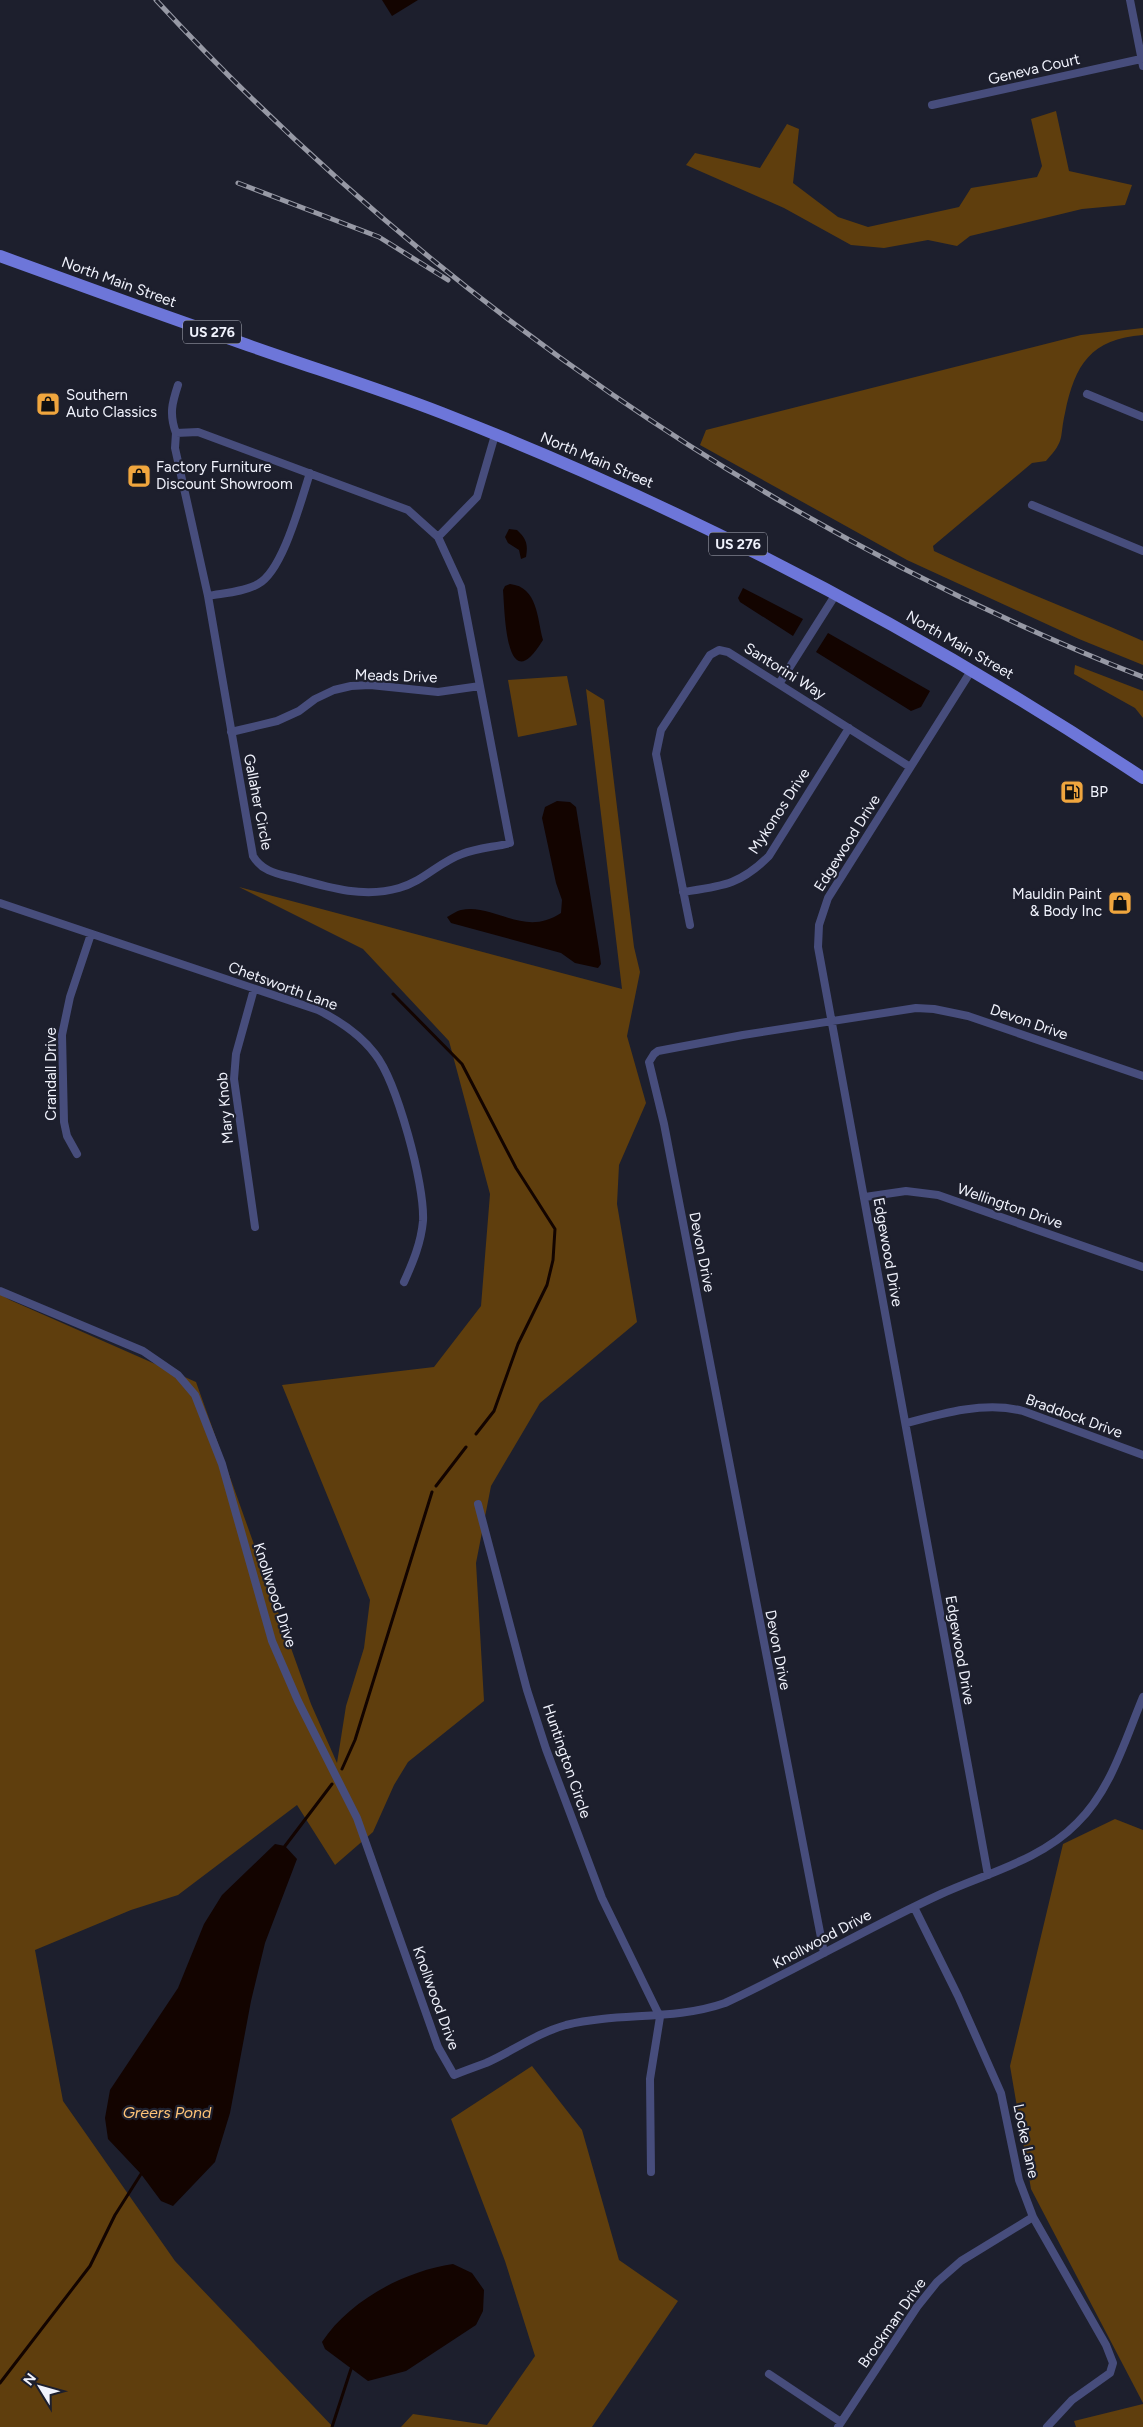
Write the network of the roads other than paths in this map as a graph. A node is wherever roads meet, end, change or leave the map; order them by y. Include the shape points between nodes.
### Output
1 (1130, 0) edge
2 (1142, 62) edge
3 (932, 105) dead end
4 (0, 256) edge
5 (178, 385) dead end
6 (1087, 394) dead end
7 (1143, 417) edge
8 (176, 433) junction
9 (495, 435) junction
10 (310, 473) junction
11 (1032, 505) dead end
12 (438, 537) junction
13 (1143, 551) edge
14 (836, 594) junction
15 (208, 596) junction
16 (971, 671) junction
17 (779, 684) junction
18 (480, 686) junction
19 (849, 728) junction
20 (231, 732) junction
21 (910, 767) junction
22 (1143, 778) edge
23 (683, 892) junction
24 (0, 904) edge
25 (690, 925) dead end
26 (91, 934) junction
27 (254, 989) junction
28 (830, 1021) junction
29 (1143, 1076) edge
30 (77, 1154) dead end
31 (864, 1197) junction
32 (255, 1227) dead end
33 (1143, 1267) edge
34 (404, 1282) dead end
35 (0, 1291) edge
36 (907, 1423) junction
37 (1143, 1455) edge
38 (478, 1504) dead end
39 (1143, 1697) edge
40 (988, 1875) junction
41 (914, 1907) junction
42 (824, 1953) junction
43 (660, 2017) junction
44 (651, 2172) dead end
45 (1033, 2217) junction
46 (769, 2374) dead end
47 (840, 2424) edge
48 (1047, 2427) edge

1 - 2 street
2 - 3 street, Geneva Court
4 - 9 main road, North Main Street / US 276 via 341,375
5 - 8 street via 171,406 171,420
6 - 7 street
8 - 10 street, Gallaher Circle via 198,432
8 - 15 street, Gallaher Circle via 175,448
9 - 12 street via 477,497
9 - 14 main road, North Main Street / US 276 via 652,502
10 - 12 street, Gallaher Circle via 408,510
10 - 15 street via 293,526 279,559 266,579 256,586
11 - 13 street
12 - 18 street, Gallaher Circle via 461,587
14 - 16 main road, North Main Street / US 276 via 920,639
14 - 17 street
15 - 20 street, Gallaher Circle
16 - 21 street, Edgewood Drive
16 - 22 main road, North Main Street / US 276
17 - 19 street, Santorini Way
17 - 23 street, Santorini Way via 728,652 719,650 710,655 662,730 656,754
18 - 20 street, Meads Drive via 438,692 351,686 334,690 277,721
18 - 20 street, Gallaher Circle via 510,843 461,854 419,881 397,889 351,892 258,866 253,856
19 - 21 street, Santorini Way
19 - 23 street, Mykonos Drive via 769,856 757,869 725,885
21 - 28 street, Edgewood Drive via 822,912 818,947
23 - 25 street, Santorini Way
24 - 26 street, Chetsworth Lane
26 - 27 street, Chetsworth Lane
26 - 30 street, Crandall Drive via 70,997 62,1035 64,1122
27 - 32 street, Mary Knob via 236,1054 234,1079
27 - 34 street, Chetsworth Lane via 335,1018 366,1043 385,1070 402,1112 423,1211 417,1253
28 - 29 street, Devon Drive via 898,1010 952,1012
28 - 31 street, Edgewood Drive
28 - 42 street, Devon Drive via 667,1049 654,1054 649,1062 664,1124
31 - 33 street, Wellington Drive via 906,1191 938,1195
31 - 36 street, Edgewood Drive
35 - 43 street, Knollwood Drive via 150,1355 178,1374 196,1395 222,1464 272,1641 298,1701 357,1818 438,2047 454,2076 565,2026 598,2020
36 - 37 street, Braddock Drive via 976,1409 1010,1408
36 - 40 street, Edgewood Drive
38 - 43 street, Huntington Circle via 527,1690 546,1749 602,1898
39 - 40 street, Knollwood Drive via 1104,1788 1079,1822 1034,1855
40 - 41 street, Knollwood Drive
41 - 42 street, Knollwood Drive
41 - 45 street, Locke Lane via 1001,2093 1019,2180
42 - 43 street, Knollwood Drive via 725,2004
43 - 44 street via 650,2079
45 - 47 street, Brockman Drive via 961,2261 937,2282
45 - 48 street, Locke Lane via 1110,2354 1113,2368 1072,2400
46 - 47 street

